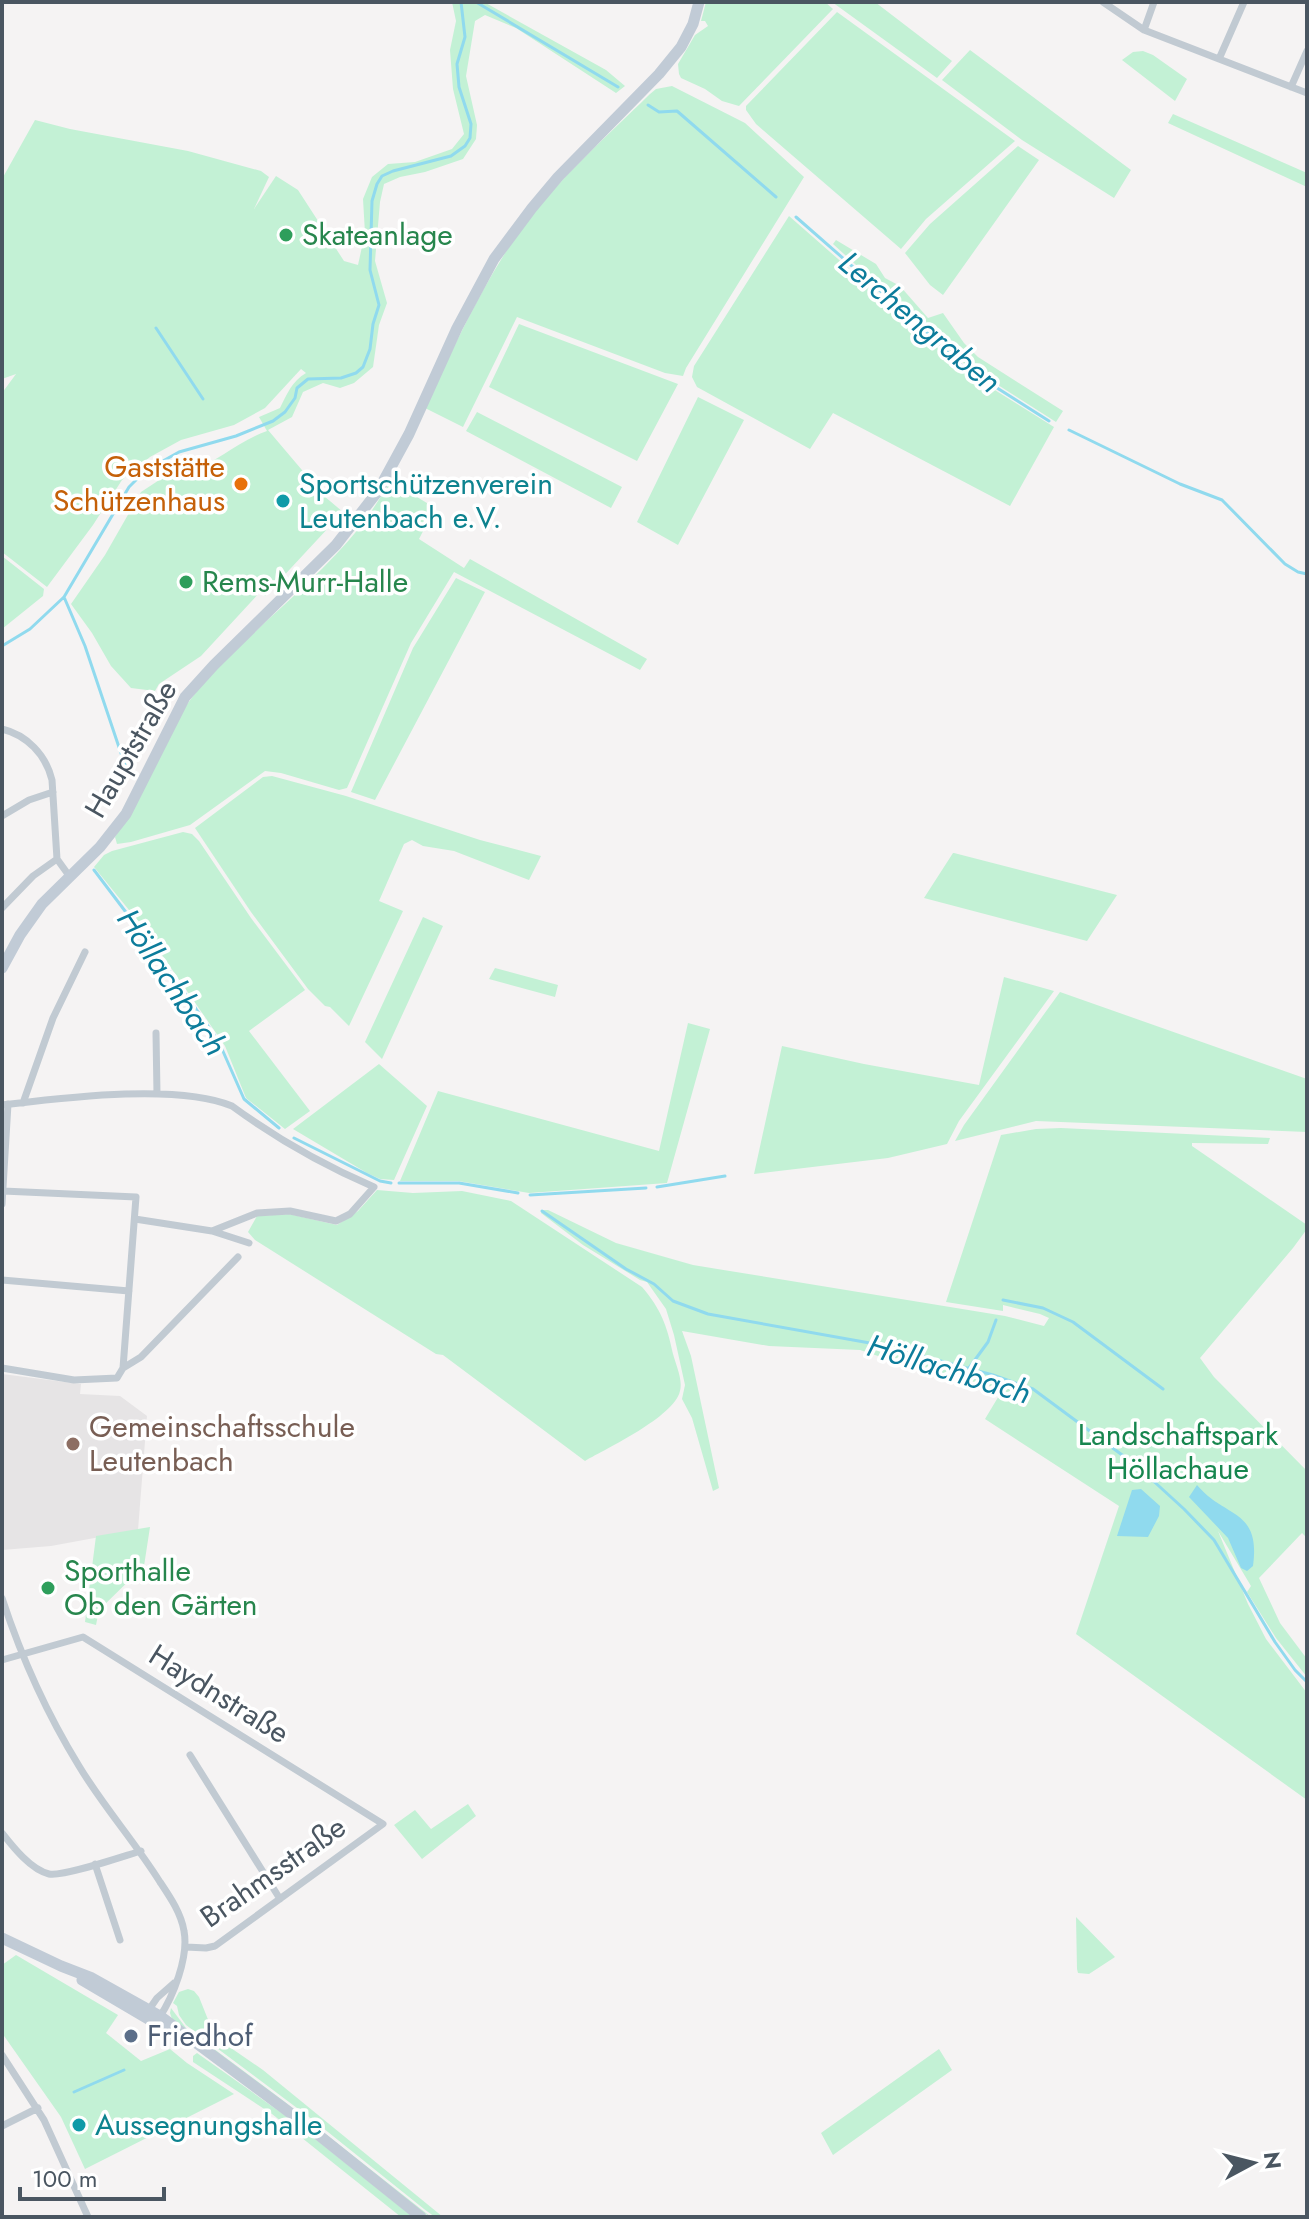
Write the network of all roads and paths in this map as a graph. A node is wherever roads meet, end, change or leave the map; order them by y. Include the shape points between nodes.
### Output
1 (699, 2) edge
2 (1103, 2) edge
3 (1154, 2) edge
4 (1244, 2) edge
5 (1144, 30) junction
6 (1307, 51) edge
7 (1219, 59) junction
8 (1291, 87) junction
9 (1307, 93) edge
10 (2, 729) edge
11 (53, 792) junction
12 (2, 816) edge
13 (57, 859) junction
14 (70, 877) junction
15 (2, 908) edge
16 (85, 952) dead end
17 (2, 968) edge
18 (156, 1033) dead end
19 (157, 1094) junction
20 (23, 1103) junction
21 (5, 1104) edge
22 (3, 1191) edge
23 (2, 1204) edge
24 (135, 1219) junction
25 (212, 1231) junction
26 (249, 1243) dead end
27 (238, 1257) dead end
28 (2, 1280) edge
29 (129, 1291) junction
30 (2, 1368) edge
31 (123, 1368) junction
32 (2, 1598) edge
33 (23, 1656) junction
34 (2, 1660) edge
35 (190, 1755) dead end
36 (383, 1824) joint
37 (2, 1833) edge
38 (141, 1851) junction
39 (95, 1864) junction
40 (280, 1899) junction
41 (2, 1938) edge
42 (120, 1940) dead end
43 (186, 1947) junction
44 (176, 1982) junction
45 (147, 2013) junction
46 (158, 2020) junction
47 (2, 2055) edge
48 (38, 2108) junction
49 (2, 2126) edge
50 (88, 2217) edge
51 (421, 2217) edge

1 - 14 street, Hauptstraße via 681,47 558,177 502,248 457,328 391,471 352,526 185,697 126,814
2 - 5 street
3 - 5 street
4 - 7 street
5 - 7 street
6 - 8 street
7 - 8 street
8 - 9 street
10 - 11 street via 16,733 40,754 49,767
11 - 12 street
11 - 13 street
13 - 14 street
13 - 15 street
14 - 17 street, Hauptstraße via 42,904
16 - 20 street via 53,1018
18 - 19 street
19 - 20 street
19 - 25 street via 221,1101 325,1165 374,1187 350,1214 336,1221 290,1211 257,1213
20 - 21 street
21 - 22 street
22 - 23 street
22 - 24 street via 136,1197
24 - 25 street
24 - 29 street
25 - 26 street
27 - 31 street via 141,1357
28 - 29 street
29 - 31 street
30 - 31 street via 74,1380 117,1378
32 - 33 street
33 - 34 street, Haydnstraße
33 - 36 street, Haydnstraße via 83,1637
33 - 38 street via 79,1767
35 - 40 street
36 - 40 street, Brahmsstraße
37 - 39 street via 23,1859 49,1875
38 - 39 street
38 - 43 street via 173,1901
39 - 42 street
40 - 43 street, Brahmsstraße via 215,1946
41 - 45 street
43 - 44 street
44 - 45 street
44 - 46 street
45 - 46 street
46 - 51 street via 301,2121
47 - 48 street
48 - 49 street
48 - 50 street

